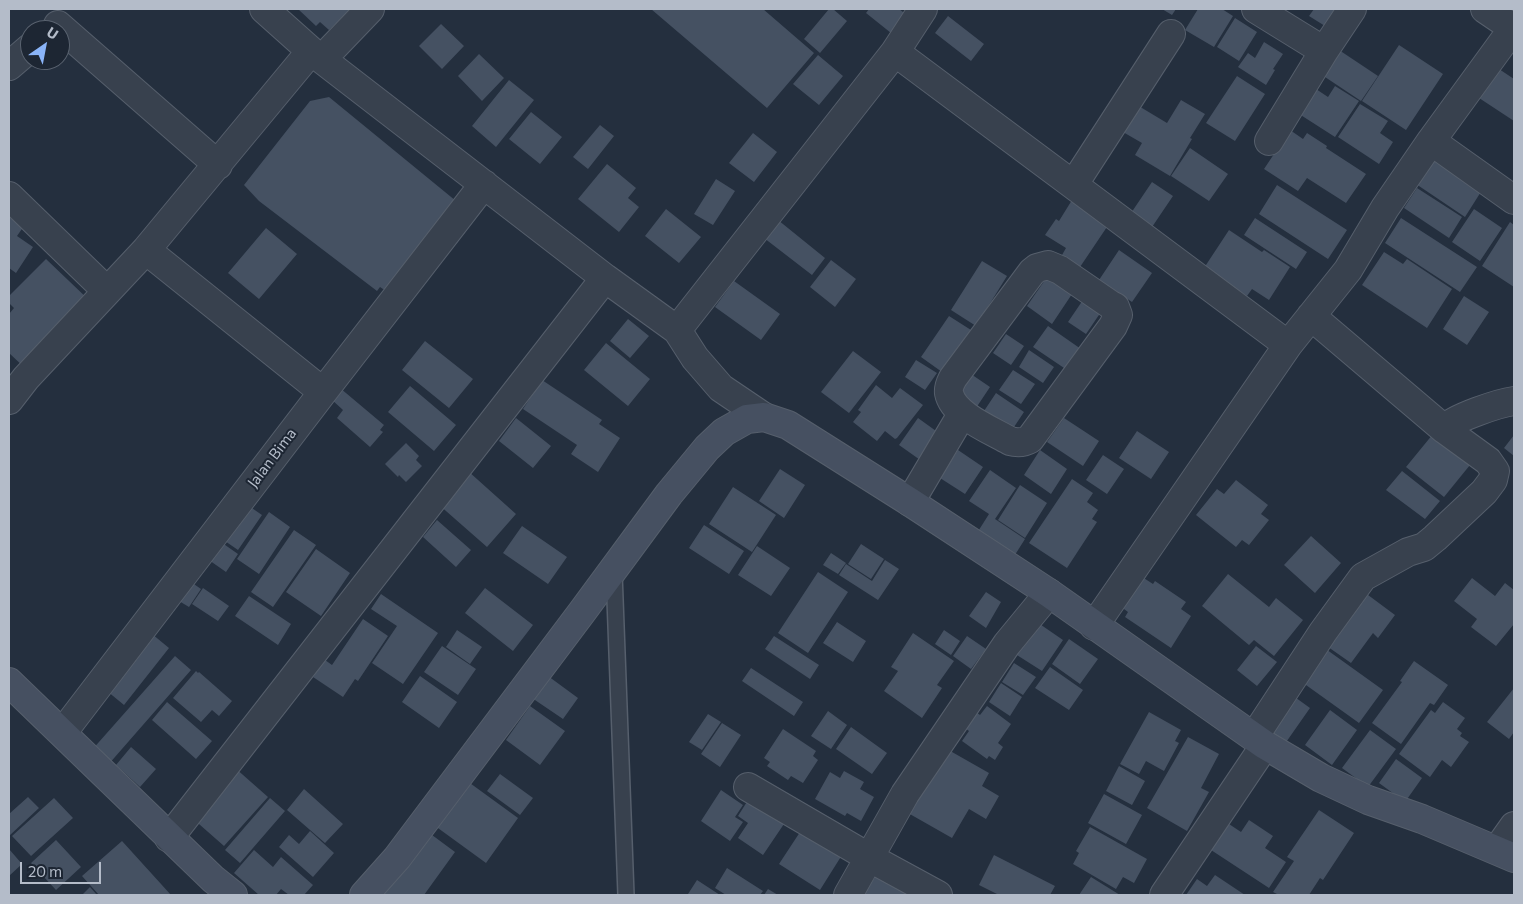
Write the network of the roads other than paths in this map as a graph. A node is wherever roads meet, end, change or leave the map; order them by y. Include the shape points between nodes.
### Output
1 (264, 9) edge
2 (370, 9) edge
3 (924, 9) edge
4 (1256, 9) edge
5 (1352, 9) edge
6 (1486, 9) edge
7 (1514, 27) edge
8 (70, 29) edge
9 (1171, 34) dead end
10 (1324, 51) junction
11 (896, 52) junction
12 (317, 55) junction
13 (20, 57) edge
14 (9, 66) edge
15 (1269, 141) dead end
16 (1431, 141) junction
17 (218, 165) junction
18 (484, 184) junction
19 (1074, 184) junction
20 (9, 196) edge
21 (1514, 200) edge
22 (146, 250) junction
23 (605, 278) junction
24 (107, 291) junction
25 (1311, 316) junction
26 (677, 330) junction
27 (1288, 345) junction
28 (17, 369) edge
29 (323, 392) junction
30 (9, 400) edge
31 (1514, 400) edge
32 (962, 414) junction
33 (764, 417) junction
34 (1444, 428) junction
35 (910, 502) junction
36 (614, 568) junction
37 (1050, 593) junction
38 (1094, 626) junction
39 (9, 682) edge
40 (63, 732) junction
41 (1259, 741) junction
42 (748, 787) dead end
43 (1514, 826) edge
44 (169, 838) junction
45 (1506, 854) edge
46 (870, 858) junction
47 (233, 895) edge
48 (364, 895) edge
49 (626, 895) edge
50 (848, 895) edge
51 (938, 895) edge
52 (1164, 895) edge

1 - 12 street
2 - 12 street
3 - 11 street
4 - 10 street
5 - 10 street
6 - 7 street
7 - 16 street
8 - 17 street
9 - 19 street
10 - 15 street
11 - 19 street
11 - 26 street
12 - 17 street
12 - 18 street
13 - 14 street
16 - 21 street
16 - 25 street via 1348,270
17 - 22 street
18 - 23 street
18 - 29 street, Jalan Bima
19 - 27 street
20 - 24 street
22 - 24 street
22 - 29 street
23 - 26 street
23 - 44 street
24 - 28 street
25 - 27 street
25 - 34 street
26 - 33 street via 695,358 721,388
27 - 38 street
28 - 30 street
29 - 40 street, Jalan Bima
31 - 34 street via 1459,419
32 - 32 street via 1010,441 1030,439 1113,326 1118,314 1115,307 1054,267 1037,268 949,386 954,403
32 - 35 street
33 - 35 main road via 788,425
33 - 36 main road via 747,419 724,432 707,448
34 - 41 street via 1488,461 1495,471 1493,480 1424,547 1408,552 1363,577 1323,632
35 - 37 main road
36 - 48 main road via 397,858
36 - 49 lane
37 - 38 main road
37 - 46 street via 1007,644 905,794
38 - 41 main road
39 - 40 main road
40 - 44 main road
41 - 45 main road via 1321,778 1368,800
41 - 52 street
42 - 46 street
43 - 45 street
44 - 47 main road
46 - 50 street
46 - 51 street

